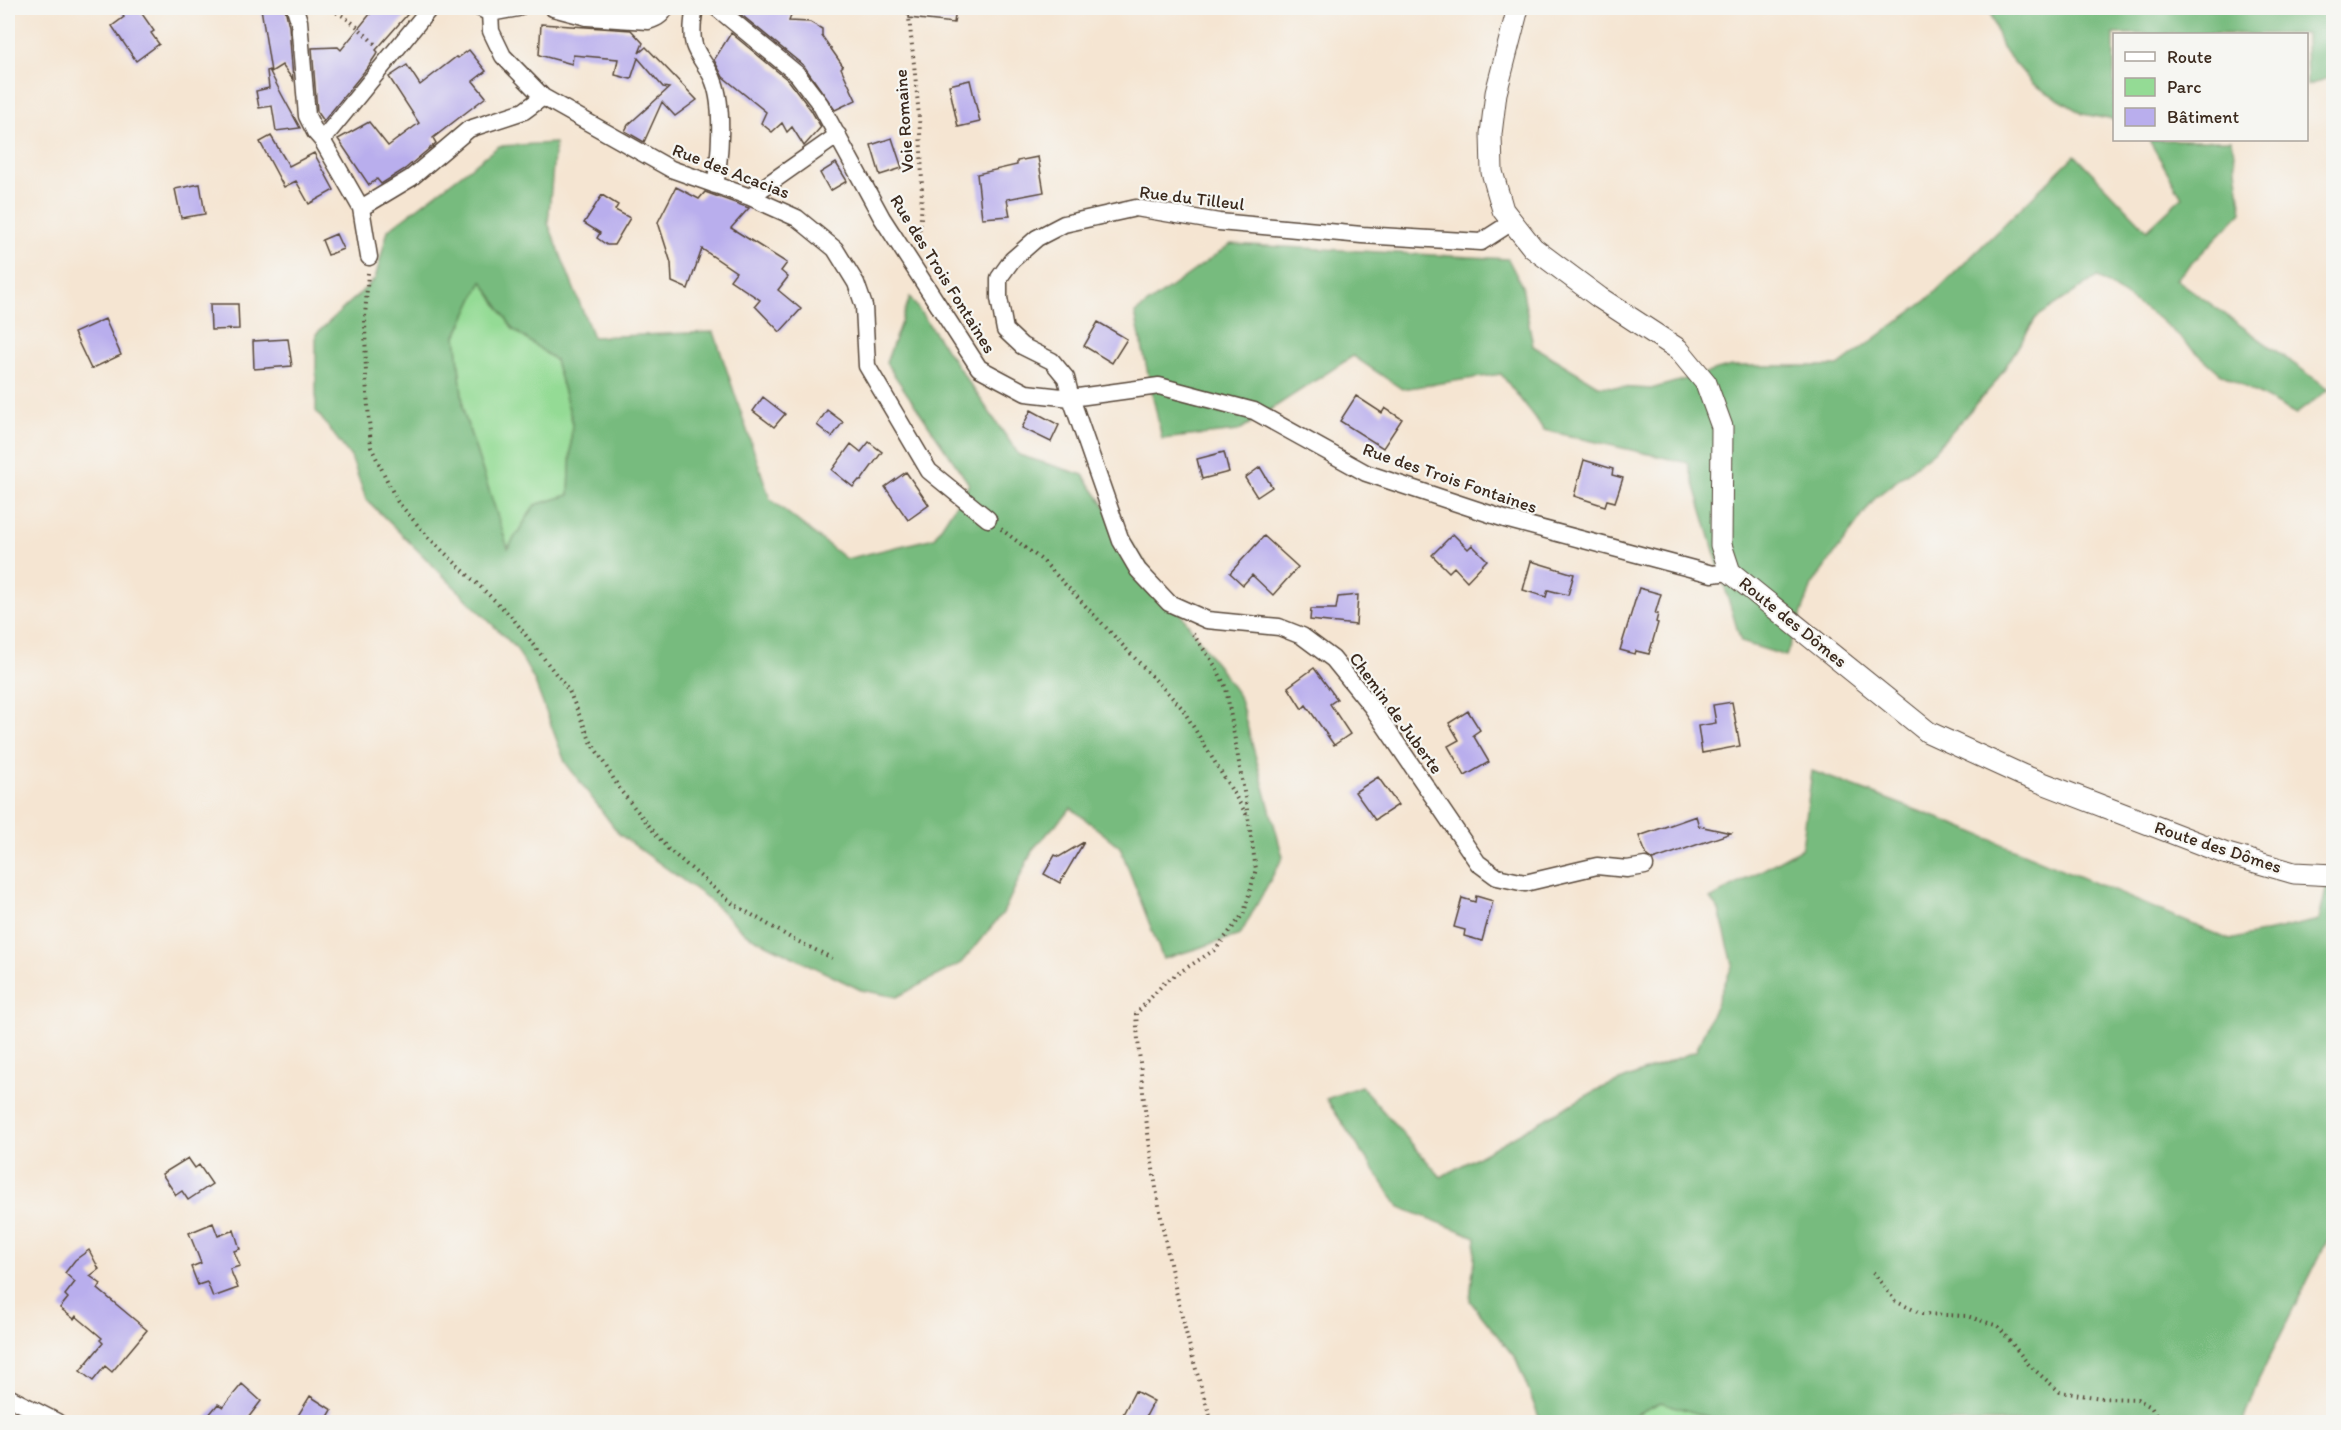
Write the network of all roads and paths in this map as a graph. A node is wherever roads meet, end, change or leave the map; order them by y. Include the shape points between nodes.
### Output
1 (295, 8) edge
2 (319, 8) edge
3 (430, 8) edge
4 (518, 8) edge
5 (553, 8) edge
6 (665, 8) edge
7 (695, 8) edge
8 (717, 8) edge
9 (908, 8) edge
10 (1518, 8) edge
11 (485, 10) edge
12 (389, 57) junction
13 (543, 97) junction
14 (838, 135) junction
15 (322, 140) junction
16 (715, 185) junction
17 (750, 197) junction
18 (362, 208) junction
19 (1512, 222) junction
20 (369, 257) joint
21 (917, 268) junction
22 (1071, 398) junction
23 (988, 519) joint
24 (1730, 572) junction
25 (1181, 609) junction
26 (1248, 817) junction
27 (1646, 866) dead end
28 (2334, 875) edge
29 (832, 958) dead end
30 (1873, 1272) dead end
31 (8, 1397) edge
32 (57, 1422) edge
33 (1212, 1422) edge
34 (2160, 1422) edge

1 - 15 street via 307,116
2 - 12 path via 348,19
3 - 12 street
4 - 11 street
5 - 6 street via 587,17 648,21 656,19
7 - 16 street via 694,45 715,83 720,156
8 - 14 street, Rue des Trois Fontaines via 797,74
9 - 21 path, Voie Romaine via 921,136 922,213
10 - 19 street, Route des Dômes via 1496,93 1491,134 1492,172 1503,210
11 - 13 street, Rue des Acacias via 503,56
12 - 15 street
13 - 16 street, Rue des Acacias via 640,154
13 - 18 street via 524,111 469,129 411,178
14 - 17 street
14 - 21 street, Rue des Trois Fontaines via 882,218
15 - 18 street
16 - 17 street, Rue des Acacias
17 - 23 street, Rue des Acacias via 797,218 835,249 856,283 864,306 867,366 928,471
18 - 20 street
19 - 22 street, Rue du Tilleul via 1481,242 1219,222 1136,208 1064,224 1037,238 1012,260 999,278 999,298 1005,330 1022,346 1052,361 1066,378
19 - 24 street, Route des Dômes via 1533,248 1678,349 1706,383 1722,427 1721,546
20 - 29 path via 365,317 371,447 397,501 518,625 569,691 590,740 621,790 668,849 732,903
21 - 22 street, Rue des Trois Fontaines via 979,368 1026,393
22 - 24 street, Rue des Trois Fontaines via 1159,386 1254,411 1366,473 1494,515 1712,574
22 - 25 street, Chemin de Juberte via 1121,541 1138,570 1169,603
23 - 26 path via 1043,561 1182,708
24 - 28 street, Route des Dômes via 1928,732 2022,776 2224,853 2294,873
25 - 26 path via 1187,626 1226,688
25 - 27 street, Chemin de Juberte via 1207,620 1280,627 1302,636 1333,659 1372,707 1478,862 1497,877 1525,883 1597,866
26 - 33 path via 1256,869 1244,913 1216,949 1166,981 1136,1014 1162,1230 1193,1362
30 - 34 path via 1895,1301 1922,1314 1967,1316 1998,1326 2029,1365 2060,1392 2137,1399 2151,1407
31 - 32 street

